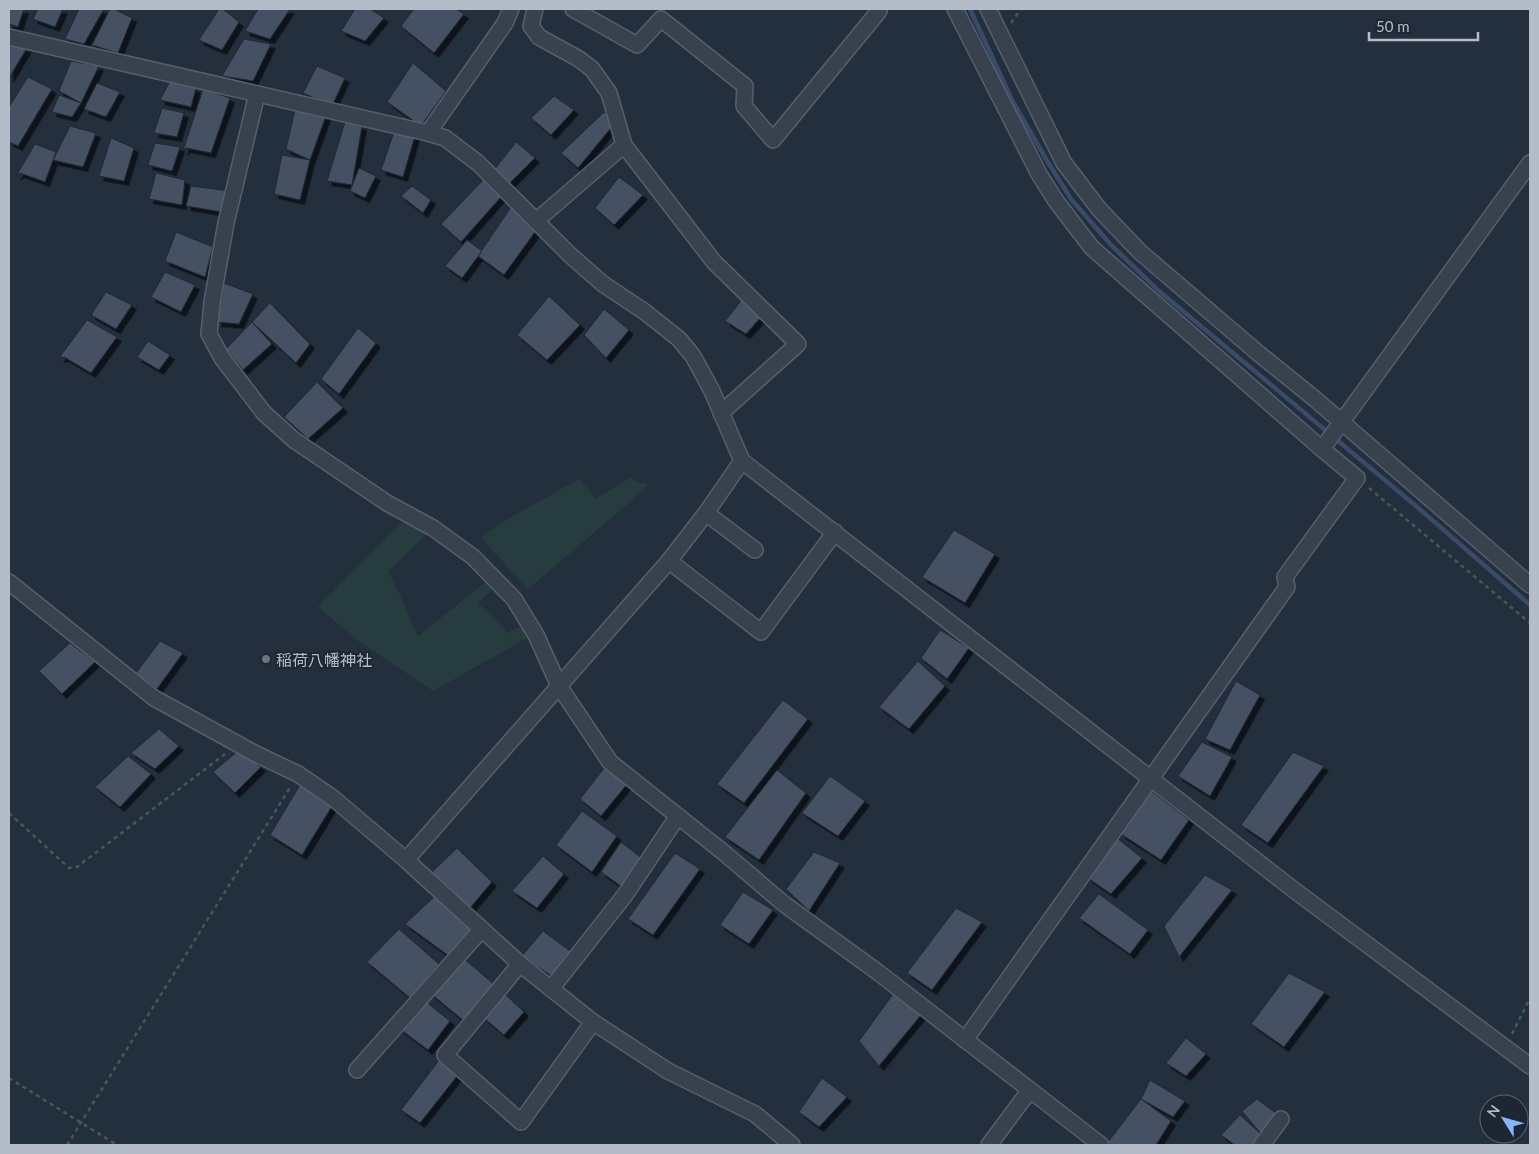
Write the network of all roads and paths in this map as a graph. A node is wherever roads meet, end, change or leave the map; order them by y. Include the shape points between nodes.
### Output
1 (512, 9) edge
2 (535, 9) edge
3 (574, 9) edge
4 (879, 9) edge
5 (955, 9) edge
6 (988, 9) edge
7 (9, 37) edge
8 (257, 94) junction
9 (428, 133) junction
10 (624, 145) junction
11 (1530, 163) edge
12 (536, 221) junction
13 (721, 413) junction
14 (1339, 425) junction
15 (1324, 446) junction
16 (742, 461) junction
17 (1357, 478) junction
18 (706, 513) junction
19 (835, 532) junction
20 (755, 550) dead end
21 (670, 561) junction
22 (9, 582) edge
23 (1530, 585) edge
24 (1530, 623) edge
25 (559, 686) junction
26 (238, 744) junction
27 (298, 774) junction
28 (1150, 779) junction
29 (9, 813) edge
30 (678, 816) junction
31 (406, 860) junction
32 (481, 930) junction
33 (520, 964) junction
34 (551, 989) junction
35 (1530, 998) edge
36 (593, 1022) junction
37 (965, 1040) junction
38 (1505, 1046) junction
39 (1530, 1066) edge
40 (357, 1070) dead end
41 (9, 1078) edge
42 (1030, 1090) junction
43 (1281, 1118) dead end
44 (81, 1123) junction
45 (67, 1145) edge
46 (117, 1145) edge
47 (792, 1145) edge
48 (989, 1145) edge
49 (1101, 1145) edge
50 (1262, 1145) edge

1 - 9 street
2 - 10 street via 531,26 539,37 579,59 609,93
3 - 4 street via 637,45 661,19 745,86 744,106 773,140
5 - 15 street via 1040,174 1092,248
6 - 14 street via 1064,163 1099,209 1140,252
7 - 8 street
8 - 9 street
8 - 25 street via 226,223 209,334 222,358 264,413 294,440 473,557 514,599 536,635
9 - 12 street via 445,138 478,163
10 - 12 street
10 - 13 street via 714,262 798,344
11 - 14 street
12 - 13 street via 603,284 679,339 693,356
13 - 16 street
14 - 15 street
14 - 23 street
15 - 17 street
16 - 18 street
16 - 19 street
17 - 24 path
17 - 28 street via 1285,577 1287,587
18 - 20 street
18 - 21 street
19 - 21 street via 761,632
19 - 28 street
21 - 25 street
22 - 26 street via 154,698
25 - 30 street via 610,762
25 - 31 street
26 - 27 street
26 - 29 path via 77,867 69,868
27 - 31 street via 333,798
27 - 44 path
28 - 37 street
28 - 38 street
30 - 34 street via 625,895
30 - 37 street via 784,904
31 - 32 street
32 - 33 street
32 - 40 street
33 - 34 street
33 - 36 street via 445,1056 521,1122
34 - 36 street
35 - 38 path
36 - 47 street via 668,1072 755,1114
37 - 42 street
38 - 39 street
41 - 44 path
42 - 48 street
42 - 49 street
43 - 50 street
44 - 45 path
44 - 46 path

